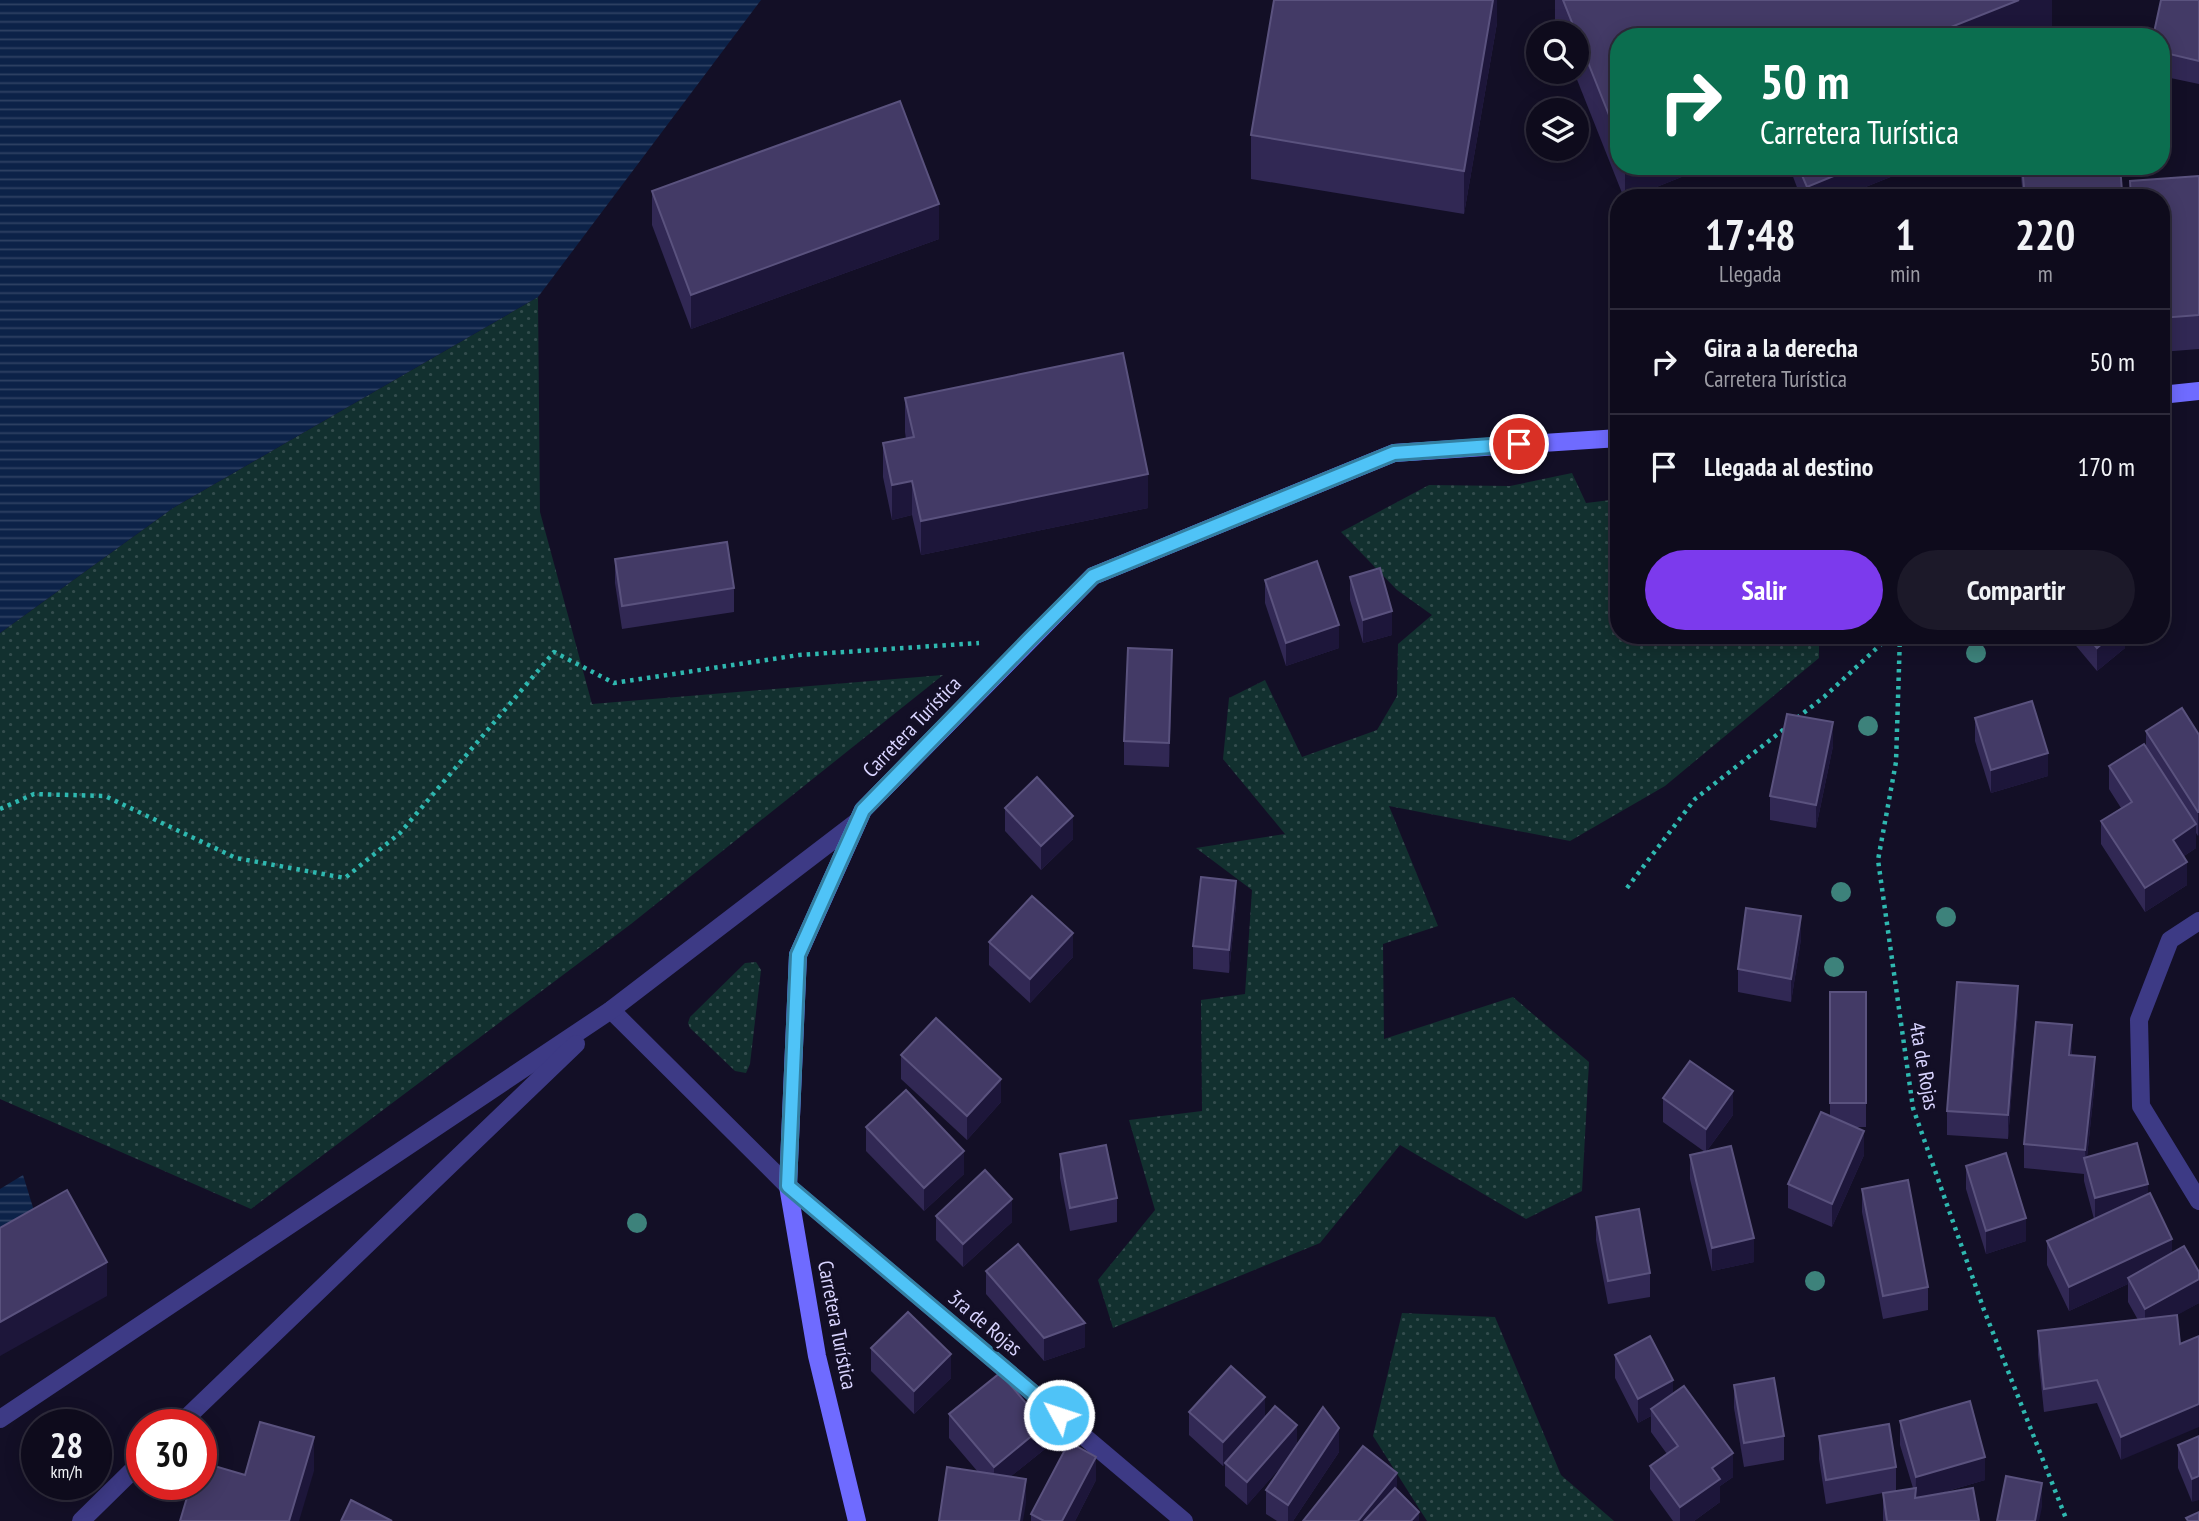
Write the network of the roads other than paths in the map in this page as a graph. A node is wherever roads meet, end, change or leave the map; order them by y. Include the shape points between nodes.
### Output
1 (2199, 391) edge
2 (2170, 394) edge
3 (1610, 439) edge
4 (858, 821) junction
5 (2199, 921) edge
6 (611, 1010) junction
7 (788, 1186) junction
8 (2199, 1201) edge
9 (196, 1409) edge
10 (0, 1419) edge
11 (126, 1477) edge
12 (81, 1521) edge
13 (857, 1521) edge
14 (1184, 1521) edge

1 - 2 main road
3 - 4 main road, Carretera Turística via 1394,453 1093,576 863,810
4 - 6 street
4 - 7 main road, Carretera Turística via 798,955
5 - 8 street via 2170,940 2139,1020 2141,1106
6 - 7 street, 3ra de Rojas
6 - 9 street
6 - 10 street
7 - 13 main road, Carretera Turística via 817,1356
7 - 14 street, 3ra de Rojas
11 - 12 street

